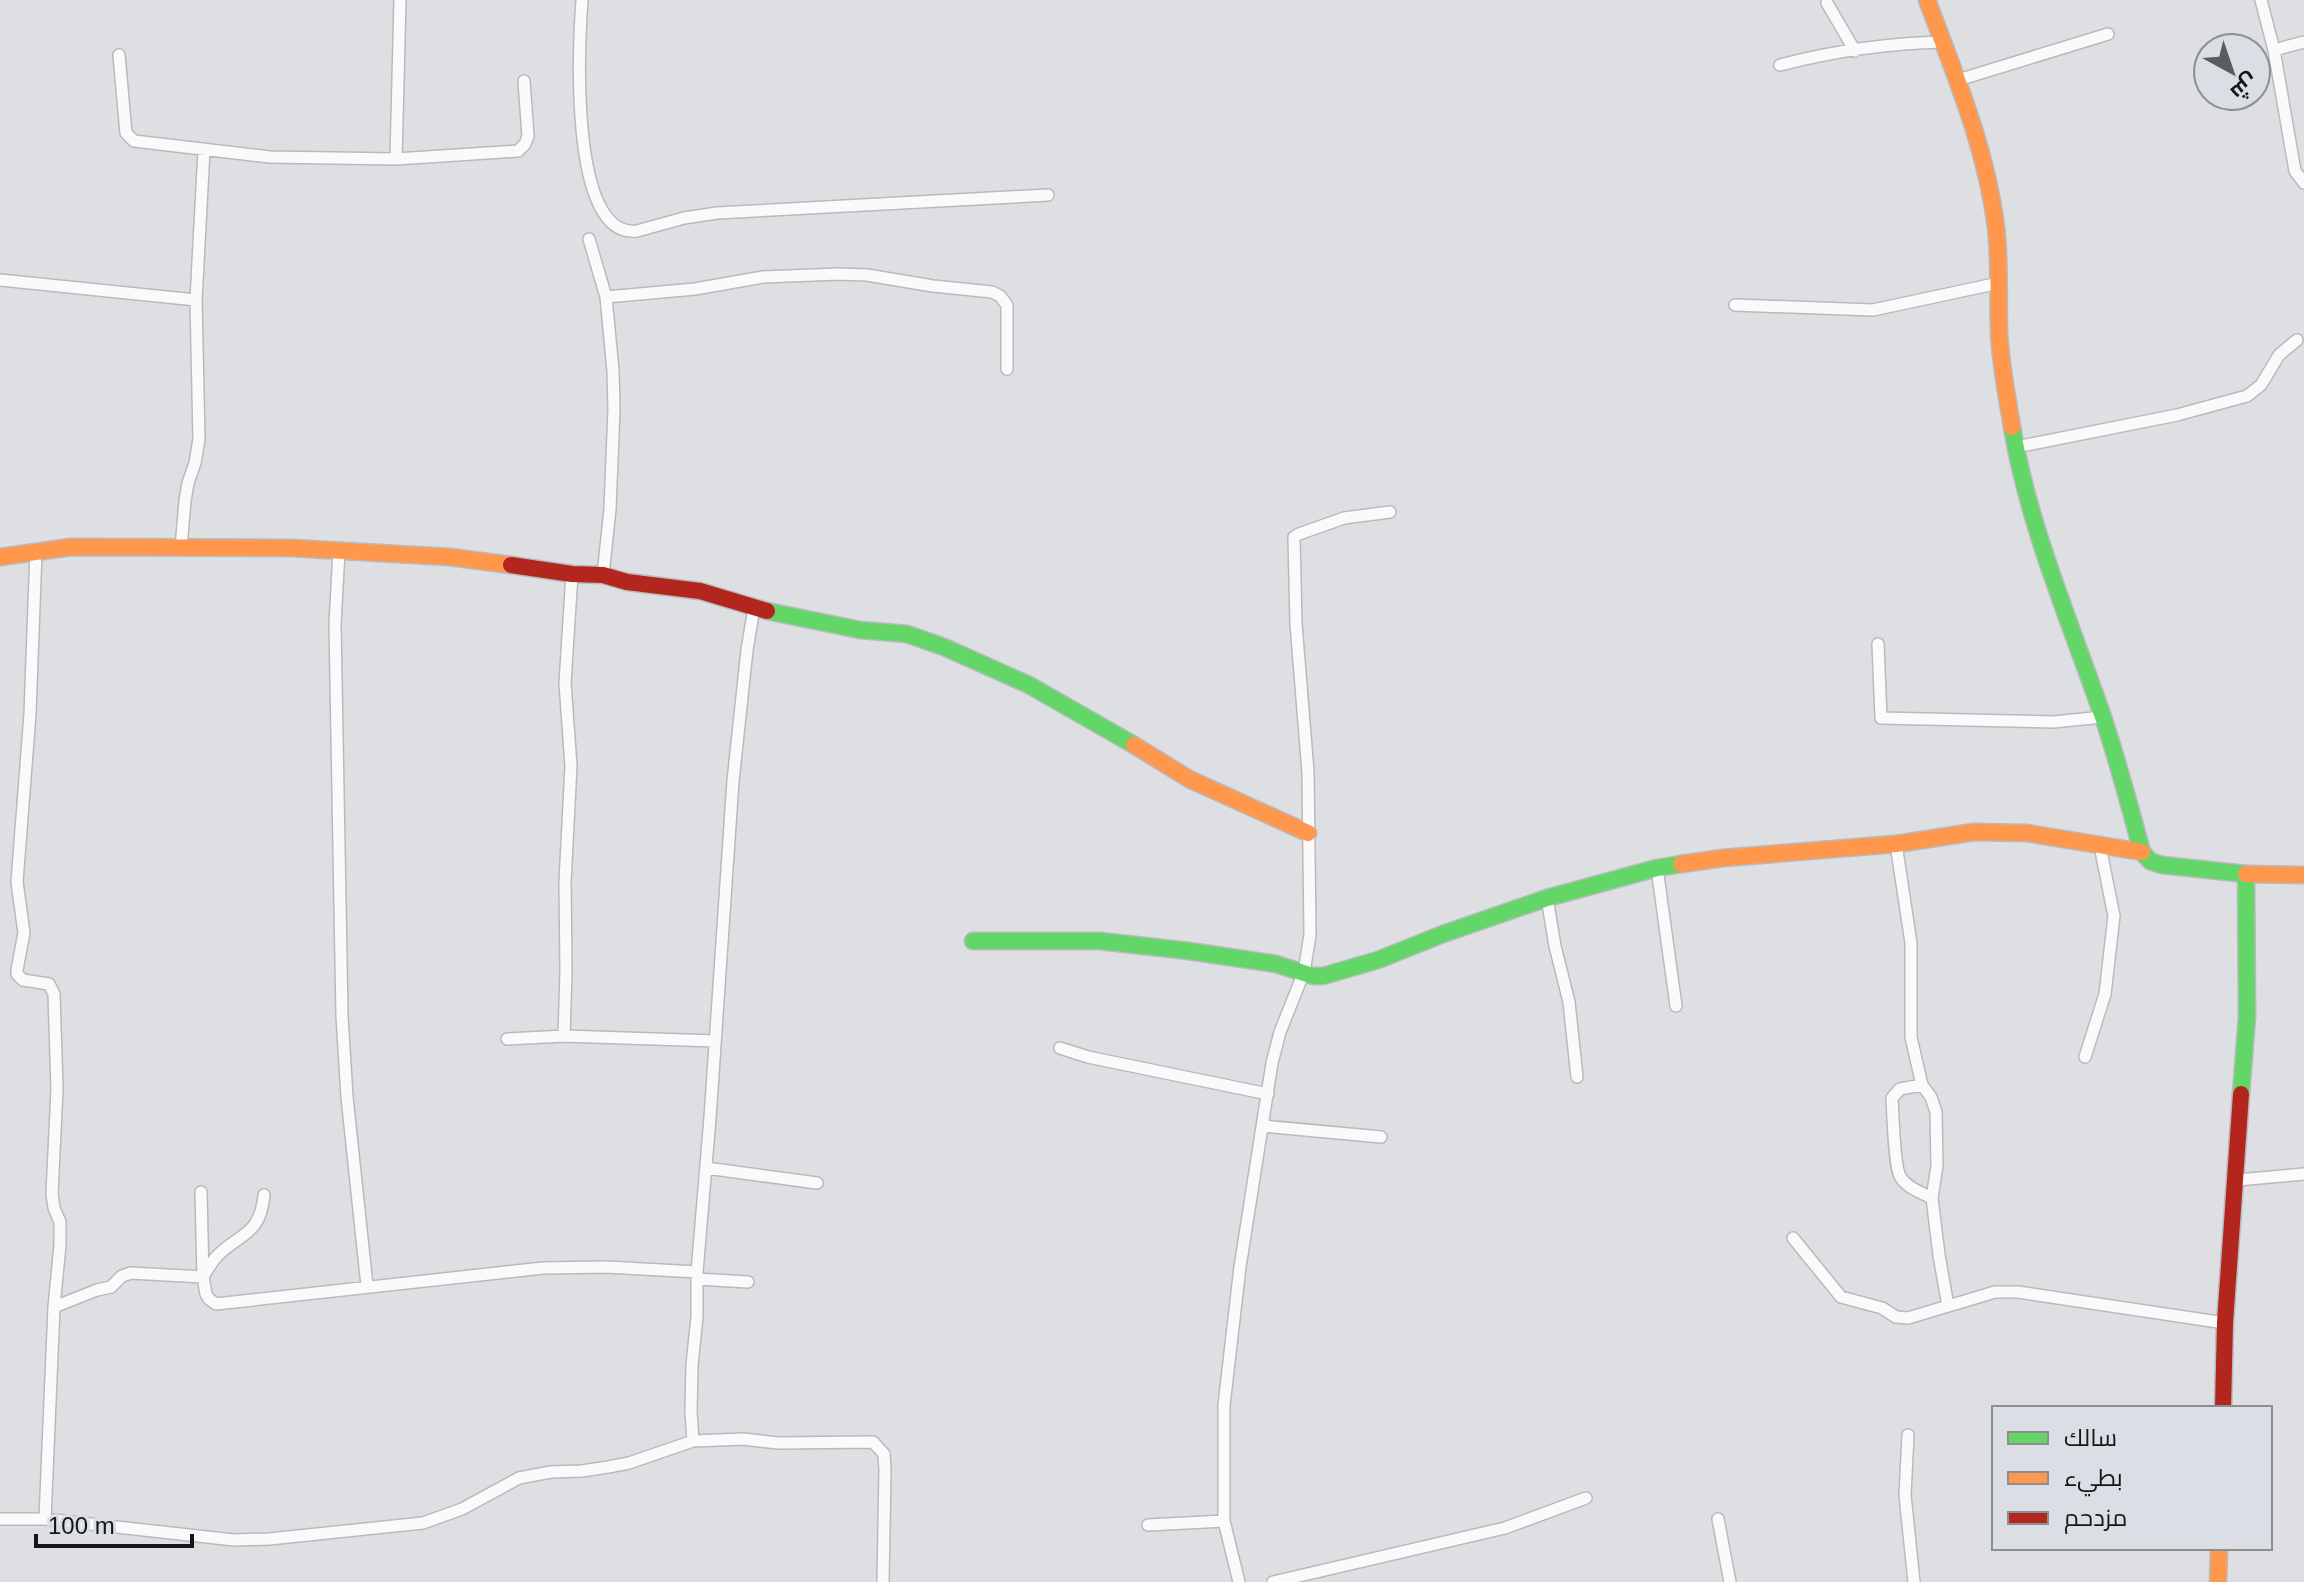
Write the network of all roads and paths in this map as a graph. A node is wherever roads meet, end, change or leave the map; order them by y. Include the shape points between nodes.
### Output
1 (400, 0) edge
2 (582, 0) edge
3 (1927, 0) edge
4 (2261, 0) edge
5 (1827, 3) dead end
6 (2108, 34) dead end
7 (1944, 42) junction
8 (2304, 42) edge
9 (2274, 50) junction
10 (1855, 51) junction
11 (119, 55) dead end
12 (1780, 65) dead end
13 (1958, 80) junction
14 (524, 81) dead end
15 (204, 150) junction
16 (396, 159) junction
17 (2304, 183) edge
18 (1048, 195) dead end
19 (589, 239) dead end
20 (0, 280) edge
21 (1999, 283) junction
22 (606, 297) junction
23 (196, 300) junction
24 (1735, 305) dead end
25 (2297, 340) dead end
26 (1007, 369) dead end
27 (2016, 447) junction
28 (1390, 512) dead end
29 (181, 548) junction
30 (36, 551) junction
31 (339, 551) junction
32 (0, 557) edge
33 (572, 574) junction
34 (603, 575) junction
35 (754, 608) junction
36 (1878, 644) dead end
37 (2103, 717) junction
38 (1308, 833) junction
39 (1896, 844) junction
40 (2100, 846) junction
41 (2142, 852) junction
42 (1657, 868) junction
43 (2246, 874) junction
44 (2304, 875) edge
45 (1547, 898) junction
46 (973, 941) dead end
47 (1304, 972) junction
48 (1676, 1006) dead end
49 (564, 1036) junction
50 (507, 1039) dead end
51 (715, 1041) junction
52 (1060, 1048) dead end
53 (2085, 1057) dead end
54 (1577, 1077) dead end
55 (1922, 1085) junction
56 (1268, 1094) junction
57 (1263, 1126) junction
58 (1381, 1137) dead end
59 (706, 1168) junction
60 (2304, 1174) edge
61 (2237, 1180) junction
62 (817, 1183) dead end
63 (201, 1192) dead end
64 (264, 1195) dead end
65 (1932, 1198) junction
66 (1793, 1238) dead end
67 (697, 1275) junction
68 (203, 1277) junction
69 (748, 1282) dead end
70 (367, 1286) junction
71 (1948, 1306) junction
72 (54, 1307) junction
73 (2225, 1323) junction
74 (2223, 1406) edge
75 (1908, 1435) dead end
76 (693, 1441) junction
77 (1586, 1498) dead end
78 (0, 1519) edge
79 (45, 1519) junction
80 (1718, 1519) dead end
81 (1224, 1521) junction
82 (1148, 1525) dead end
83 (2219, 1550) edge
84 (883, 1582) edge
85 (1239, 1582) edge
86 (1273, 1582) edge
87 (1730, 1582) edge
88 (1914, 1582) edge
89 (2218, 1582) edge

1 - 16 street
2 - 18 street via 583,151 599,202 613,224 629,232 717,213
3 - 7 street
4 - 9 street
5 - 10 street
6 - 13 street
7 - 10 street
7 - 13 street
8 - 9 street
9 - 17 street via 2295,171
10 - 12 street
11 - 15 street via 130,138
13 - 21 street via 1988,180
14 - 16 street via 528,136 518,151
15 - 16 street
15 - 23 street
19 - 22 street
20 - 23 street
21 - 24 street via 1873,310
21 - 27 street via 1999,331
22 - 26 street via 763,277 847,274 992,292 1007,305
22 - 34 street via 614,409
23 - 29 street via 199,439
25 - 27 street via 2247,396
27 - 37 street via 2038,538
28 - 38 street via 1344,518 1294,537
29 - 30 street
29 - 31 street
30 - 32 street
30 - 72 street via 17,882 24,933 17,974 49,984 54,994 52,1194 60,1222
31 - 33 street via 450,557
31 - 70 street via 335,624 342,1016
33 - 34 street
33 - 49 street via 565,683 571,766
34 - 35 street via 700,591
35 - 38 street via 907,634 944,647 1029,685 1189,779
35 - 51 street via 733,781
36 - 37 street via 1881,718 2053,722
37 - 41 street
38 - 47 street via 1310,935
39 - 40 street via 1974,832 2027,833
39 - 42 street
39 - 55 street via 1911,943 1911,1037
40 - 41 street
40 - 53 street via 2114,916 2105,994
41 - 43 street via 2162,865
42 - 45 street
42 - 48 street
43 - 44 street
43 - 61 street via 2247,1017
45 - 47 street via 1378,960 1323,976
45 - 54 street via 1569,1002
46 - 47 street via 1100,941
47 - 56 street via 1280,1032
49 - 50 street
49 - 51 street
51 - 59 street
52 - 56 street
55 - 65 street via 1931,1097 1938,1132
55 - 65 street via 1900,1089 1892,1098 1897,1160 1907,1184
56 - 57 street
57 - 58 street
57 - 81 street via 1224,1405
59 - 62 street
59 - 67 street
60 - 61 street
61 - 73 street
63 - 68 street
64 - 68 street via 252,1230 219,1254
65 - 71 street
66 - 71 street via 1848,1301 1908,1318
67 - 69 street
67 - 70 street via 543,1268
67 - 76 street
68 - 70 street via 206,1294 216,1304
68 - 72 street via 131,1273 111,1287
71 - 73 street via 1995,1292 2018,1292
72 - 79 street
73 - 74 street
75 - 88 street via 1905,1495
76 - 79 street via 629,1463 519,1478 462,1509 389,1528 255,1540
76 - 84 street via 857,1441 879,1446 885,1470
77 - 86 street via 1505,1528
78 - 79 street
80 - 87 street
81 - 82 street
81 - 85 street
83 - 89 street

